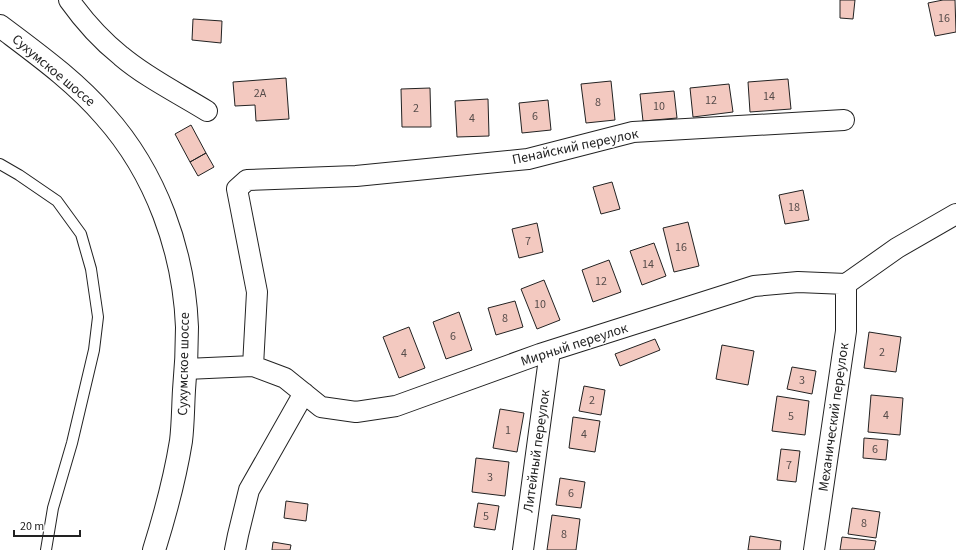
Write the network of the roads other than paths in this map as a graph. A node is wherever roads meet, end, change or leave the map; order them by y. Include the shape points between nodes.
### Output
1 (69, 0) edge
2 (0, 26) edge
3 (207, 111) dead end
4 (844, 120) dead end
5 (0, 164) edge
6 (956, 214) edge
7 (846, 284) junction
8 (550, 351) junction
9 (253, 366) junction
10 (186, 369) junction
11 (304, 393) junction
12 (46, 550) edge
13 (154, 550) edge
14 (235, 550) edge
15 (523, 550) edge
16 (814, 550) edge

1 - 3 street via 98,36 121,56
2 - 10 highway, Сухумское шоссе via 83,92 125,141 140,166 154,192 177,258 187,327
4 - 9 street, Пенайский переулок via 633,132 528,159 356,176 248,180 237,189 257,292
5 - 12 lane via 57,201 81,234 91,269 98,317 94,350 72,443 53,508
6 - 7 street via 897,248
7 - 8 street, Мирный переулок via 798,282 754,286
7 - 16 street, Механический переулок via 846,331
8 - 11 street, Мирный переулок via 396,406 356,412 321,407
8 - 15 street, Литейный переулок
9 - 10 street, Мирный переулок
9 - 11 street, Мирный переулок via 285,378
10 - 13 highway, Сухумское шоссе via 181,441
11 - 14 street via 249,490

